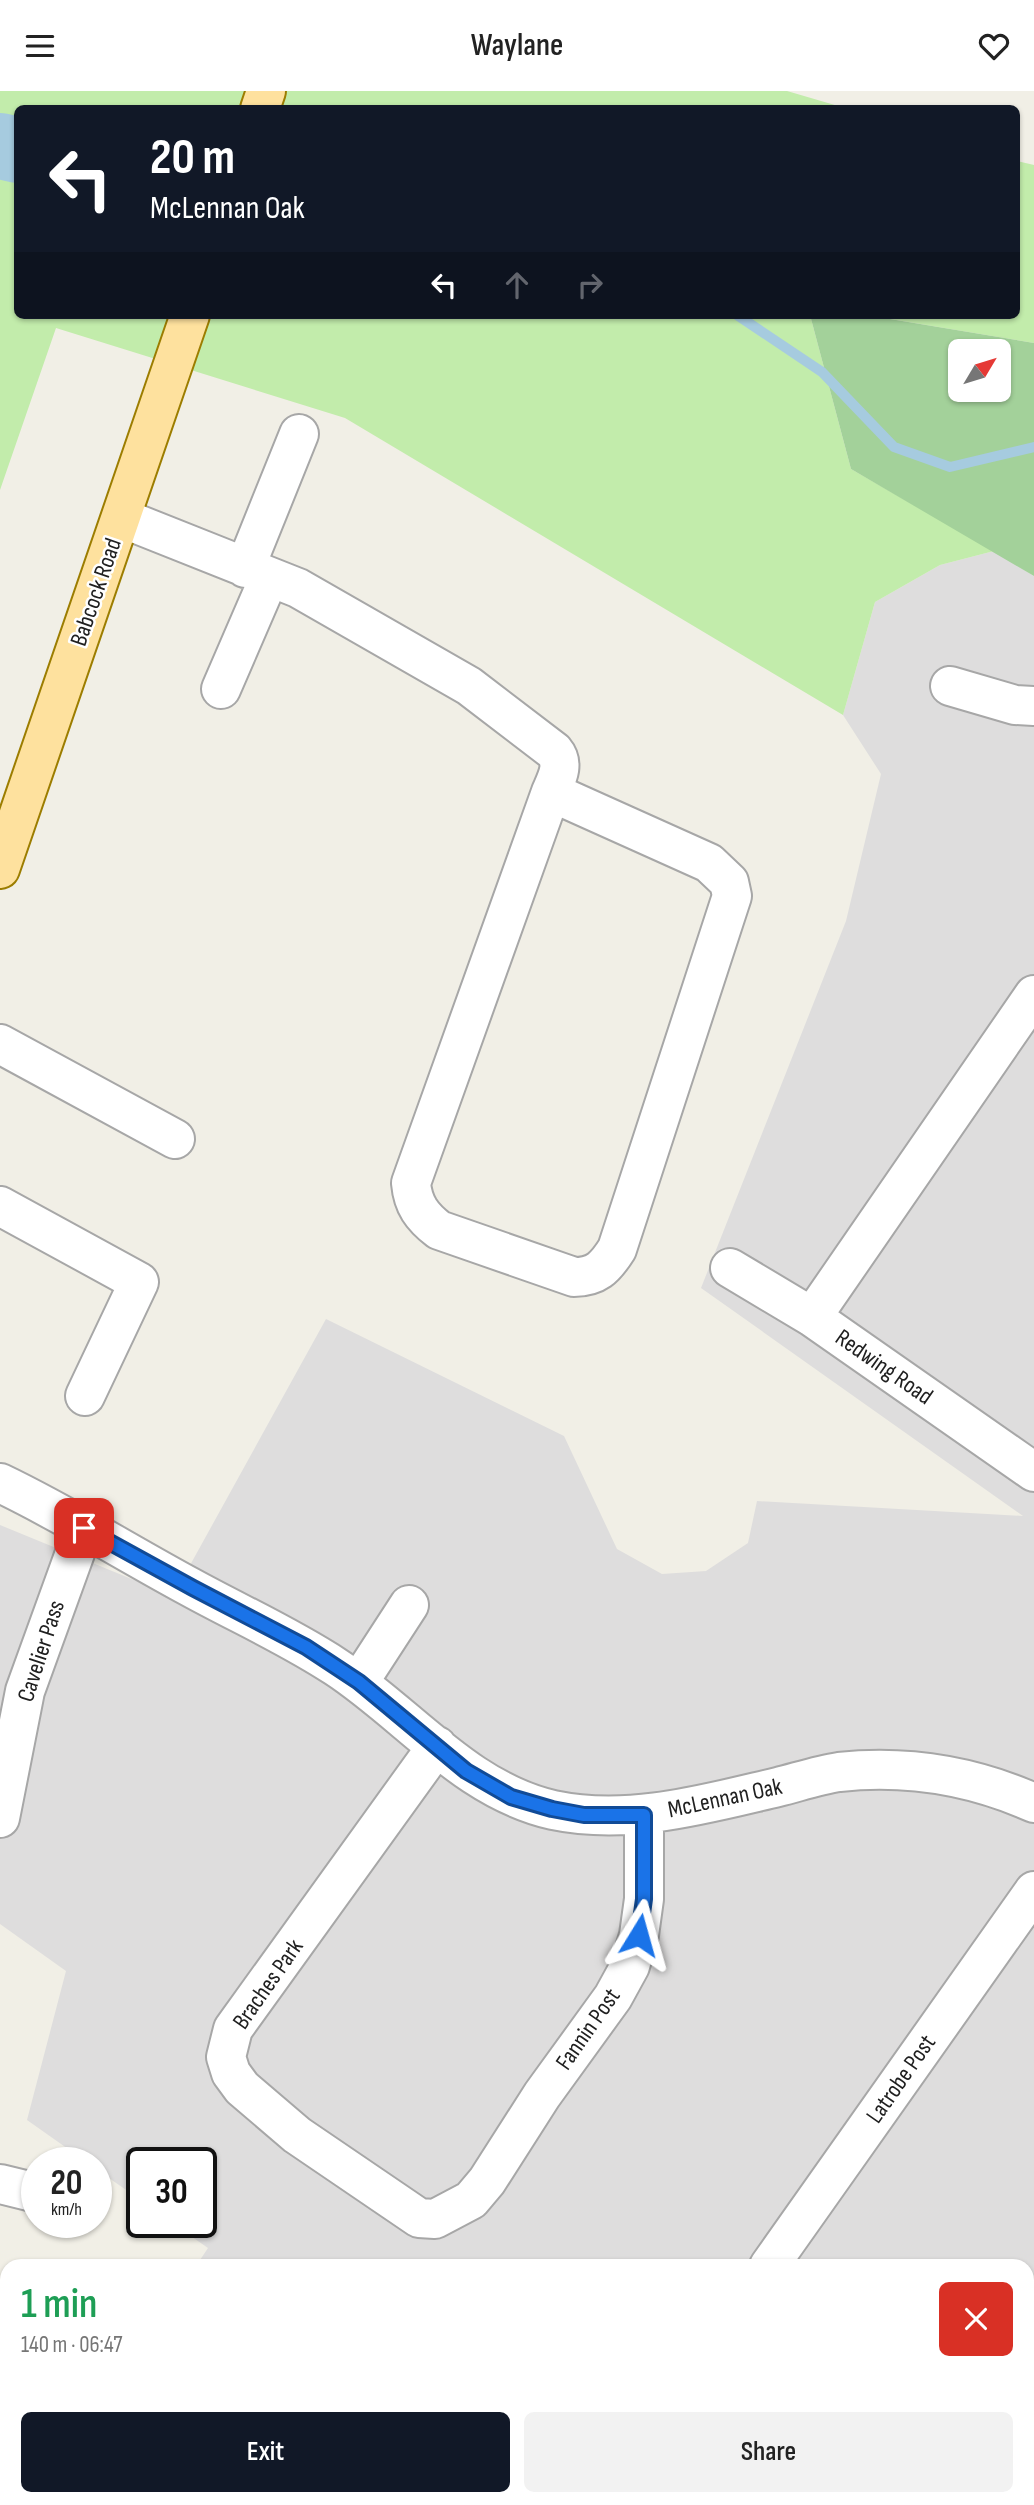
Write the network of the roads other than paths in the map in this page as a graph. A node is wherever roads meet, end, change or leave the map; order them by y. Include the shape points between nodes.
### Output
1 (189, 319) edge
2 (299, 434) dead end
3 (122, 518) junction
4 (257, 573) junction
5 (950, 686) dead end
6 (220, 689) dead end
7 (1034, 706) edge
8 (551, 792) junction
9 (0, 869) edge
10 (1034, 995) edge
11 (0, 1044) edge
12 (175, 1139) dead end
13 (0, 1206) edge
14 (730, 1268) dead end
15 (812, 1317) junction
16 (85, 1396) dead end
17 (1030, 1461) edge
18 (0, 1483) edge
19 (84, 1528) junction
20 (409, 1605) dead end
21 (359, 1682) junction
22 (437, 1746) junction
23 (1034, 1803) edge
24 (644, 1815) junction
25 (0, 1818) edge
26 (1034, 1891) edge
27 (0, 2184) edge
28 (21, 2189) edge
29 (452, 2211) joint
30 (774, 2259) edge

1 - 3 main road, Babcock Road
2 - 4 street
3 - 4 street
3 - 9 main road, Babcock Road
4 - 6 street
4 - 8 street via 298,588 469,686 560,758
5 - 7 street via 1014,705
8 - 8 street via 411,1183 412,1198 424,1219 439,1230 587,1277 605,1269 617,1249 732,896 729,882 709,863
10 - 15 street
11 - 12 street
13 - 16 street via 139,1282
14 - 15 street, Redwing Road
15 - 17 street, Redwing Road
18 - 19 street, McLennan Oak
19 - 21 street, McLennan Oak via 306,1647
19 - 25 street, Cavelier Pass via 25,1691
20 - 21 street
21 - 22 street, McLennan Oak
22 - 24 street, McLennan Oak via 466,1771 511,1797 584,1815
22 - 29 street, Braches Park via 233,2029 226,2057 230,2073 242,2088 297,2135 419,2218 435,2219
23 - 24 street, McLennan Oak via 948,1775 838,1772
24 - 29 street, Fannin Post via 644,1899 630,1966 487,2181 471,2200
26 - 30 street, Latrobe Post
27 - 28 street

